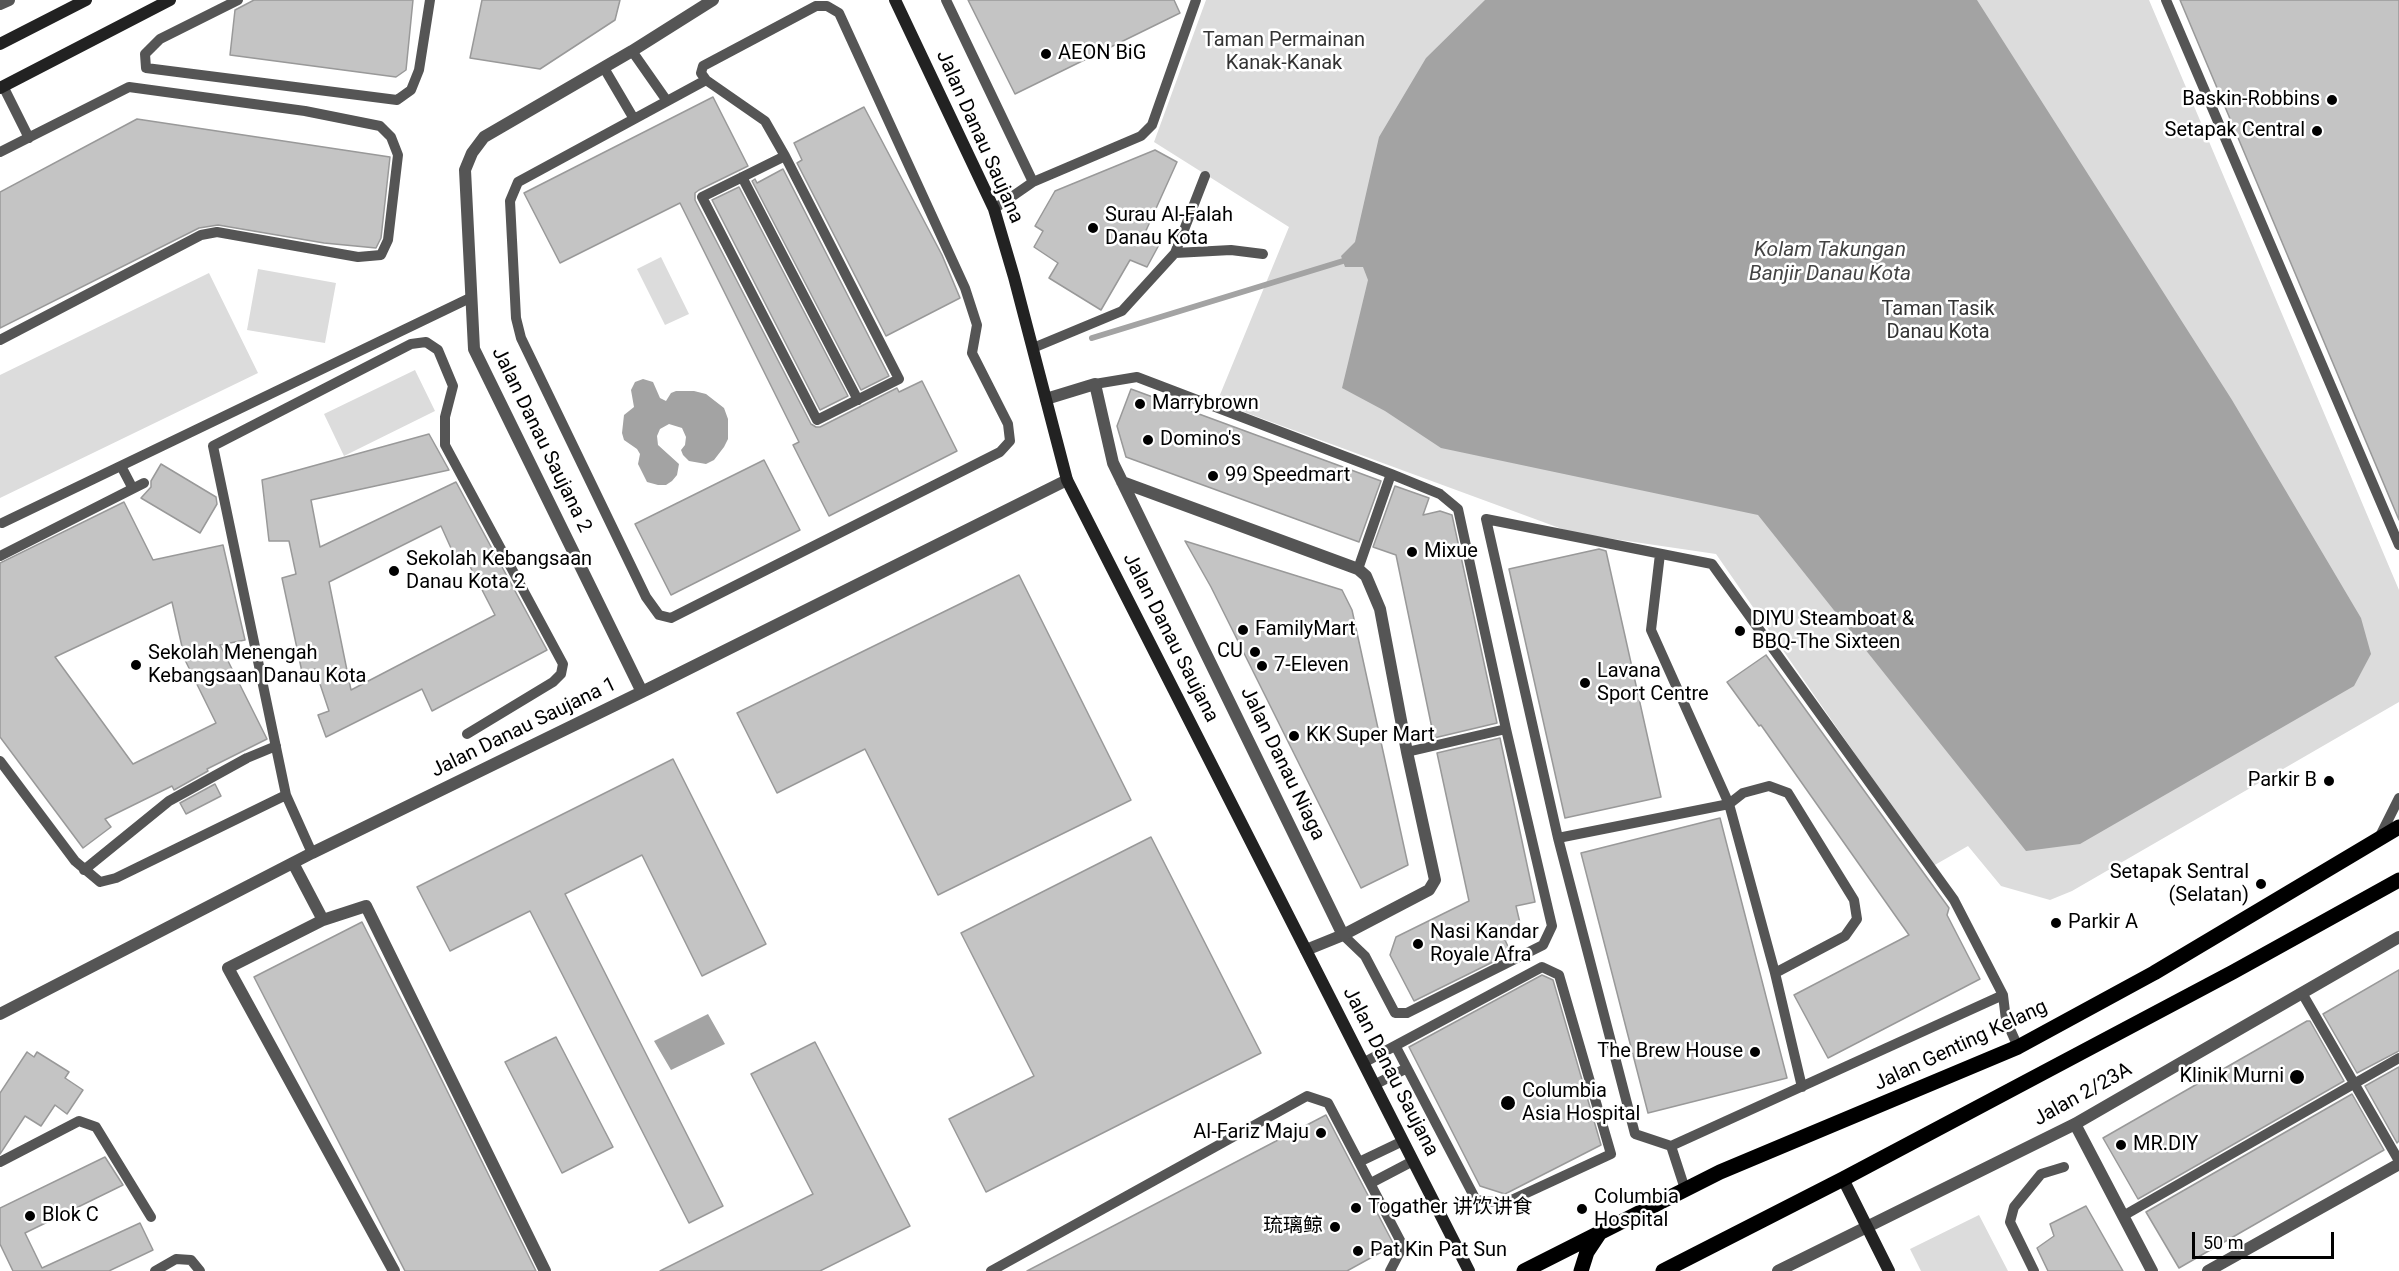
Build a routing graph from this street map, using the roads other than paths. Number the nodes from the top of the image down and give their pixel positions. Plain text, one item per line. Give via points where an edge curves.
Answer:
1 (9, 0) edge
2 (86, 0) edge
3 (170, 0) edge
4 (238, 0) edge
5 (430, 0) edge
6 (713, 0) edge
7 (896, 0) edge
8 (946, 0) edge
9 (1196, 0) edge
10 (2166, 0) edge
11 (0, 4) edge
12 (0, 44) edge
13 (632, 51) junction
14 (604, 68) junction
15 (705, 80) junction
16 (2, 87) edge
17 (667, 101) junction
18 (634, 119) junction
19 (29, 138) junction
20 (0, 152) edge
21 (785, 156) junction
22 (1205, 176) dead end
23 (742, 177) junction
24 (1033, 182) junction
25 (994, 209) junction
26 (1175, 253) junction
27 (1263, 254) dead end
28 (472, 297) junction
29 (0, 340) edge
30 (1033, 348) junction
31 (1095, 384) junction
32 (1046, 399) junction
33 (858, 400) junction
34 (121, 466) junction
35 (1391, 474) junction
36 (1067, 480) junction
37 (1122, 482) junction
38 (144, 483) dead end
39 (132, 488) junction
40 (2, 523) dead end
41 (2399, 545) edge
42 (1660, 554) junction
43 (0, 556) edge
44 (1358, 569) junction
45 (642, 692) junction
46 (1506, 729) junction
47 (467, 734) dead end
48 (276, 746) junction
49 (1407, 752) junction
50 (0, 761) edge
51 (286, 795) junction
52 (2399, 798) edge
53 (1729, 804) junction
54 (2399, 827) edge
55 (1558, 838) junction
56 (2378, 840) junction
57 (312, 854) junction
58 (293, 863) junction
59 (84, 870) junction
60 (2399, 880) edge
61 (323, 920) junction
62 (1343, 935) junction
63 (2399, 937) edge
64 (1306, 950) junction
65 (1775, 973) junction
66 (2302, 993) junction
67 (2003, 995) junction
68 (0, 1014) edge
69 (1396, 1047) junction
70 (2018, 1047) junction
71 (2399, 1058) edge
72 (1363, 1063) junction
73 (1407, 1068) junction
74 (2354, 1083) junction
75 (1374, 1085) junction
76 (1802, 1087) junction
77 (2075, 1124) junction
78 (1403, 1141) junction
79 (1671, 1146) junction
80 (1413, 1161) junction
81 (0, 1162) edge
82 (1359, 1162) junction
83 (2399, 1162) edge
84 (2064, 1167) dead end
85 (1843, 1179) junction
86 (1371, 1183) junction
87 (1685, 1189) junction
88 (2123, 1216) junction
89 (151, 1217) dead end
90 (1867, 1227) junction
91 (1601, 1231) junction
92 (1782, 1270) edge
93 (155, 1271) edge
94 (200, 1271) edge
95 (394, 1271) edge
96 (545, 1271) edge
97 (992, 1271) edge
98 (1390, 1271) edge
99 (1468, 1271) edge
100 (1524, 1271) edge
101 (1581, 1271) edge
102 (1663, 1271) edge
103 (1889, 1271) edge
104 (2034, 1271) edge
105 (2152, 1271) edge
106 (2208, 1271) edge

1 - 11 street
2 - 12 street
3 - 16 street
4 - 5 lane via 160,39 145,54 146,68 397,100 411,90 419,70
6 - 13 street, Jalan Danau Saujana 2
7 - 25 street, Jalan Danau Saujana
8 - 24 lane
9 - 24 lane via 1152,125 1141,136
10 - 41 lane
13 - 14 street, Jalan Danau Saujana 2
13 - 17 lane
14 - 18 lane
14 - 28 street, Jalan Danau Saujana 2 via 484,137 472,153 465,170
15 - 17 lane
15 - 18 lane via 701,74 703,66 816,6 839,13 965,288 977,325 972,353 1008,424 1010,441 1000,452 671,618 659,615 646,597 521,338 516,318 510,201 518,182
15 - 21 lane via 765,121
16 - 19 lane
17 - 18 lane
19 - 20 lane
19 - 29 lane via 129,87 305,111 380,126 391,137 399,156 388,240 381,255 358,257 218,232 201,235
21 - 23 lane
21 - 33 lane via 899,379
22 - 26 lane
23 - 33 lane
23 - 33 lane via 702,197 817,420
24 - 25 lane
25 - 30 street, Jalan Danau Saujana
26 - 27 lane via 1232,250
26 - 30 lane via 1122,311
28 - 34 lane
28 - 45 street, Jalan Danau Saujana 2 via 474,349
30 - 32 street, Jalan Danau Saujana
31 - 32 street
31 - 35 lane via 1137,377
31 - 37 street, Jalan Danau Niaga via 1113,462
32 - 36 street, Jalan Danau Saujana
34 - 39 lane
34 - 40 lane
35 - 44 lane
35 - 46 lane via 1440,495 1458,509
36 - 45 street, Jalan Danau Saujana 1
36 - 64 street, Jalan Danau Saujana
37 - 44 street
37 - 62 street, Jalan Danau Niaga
38 - 39 lane
39 - 43 lane
42 - 53 lane via 1651,630
42 - 55 lane via 1486,519
42 - 67 lane via 1712,564 1954,900
44 - 49 street via 1366,576 1380,609
45 - 57 street, Jalan Danau Saujana 1
46 - 49 lane
46 - 62 lane via 1552,926 1543,945 1407,1013 1395,1013 1365,956
47 - 48 lane via 553,681 561,674 563,664 445,445 445,417 453,386 438,350 426,342 411,344 213,446
48 - 51 lane
48 - 59 lane via 169,801
49 - 62 street via 1435,880 1429,890
50 - 59 lane
51 - 57 lane
51 - 59 lane via 116,878 100,882
52 - 56 lane
53 - 55 lane
53 - 65 lane
53 - 65 lane via 1743,793 1769,786 1788,793 1854,900 1857,919 1845,936
54 - 56 main road, Jalan Genting Kelang
55 - 79 lane via 1635,1134
56 - 70 main road, Jalan Genting Kelang via 2154,974
57 - 58 street, Jalan Danau Saujana 1
58 - 61 street
58 - 68 street, Jalan Danau Saujana 1
60 - 85 main road
61 - 95 street via 228,968
61 - 96 street via 366,906
62 - 64 street
63 - 66 street, Jalan 2/23A
64 - 72 street, Jalan Danau Saujana
65 - 76 lane
66 - 74 lane
66 - 77 street, Jalan 2/23A
67 - 70 lane via 2006,1020
67 - 76 lane
69 - 72 lane
69 - 73 lane
69 - 73 lane via 1542,967 1559,975 1611,1154 1505,1203 1476,1200
70 - 87 main road, Jalan Genting Kelang
71 - 74 lane
72 - 75 street, Jalan Danau Saujana
73 - 75 lane
74 - 83 lane
74 - 88 lane
75 - 78 street, Jalan Danau Saujana
76 - 79 lane
77 - 88 street
77 - 90 street, Jalan 2/23A
78 - 80 street, Jalan Danau Saujana
78 - 82 lane
79 - 87 lane
80 - 86 lane
80 - 99 street, Jalan Danau Saujana
81 - 89 lane via 79,1121 96,1127
82 - 86 lane
82 - 97 lane via 1328,1103 1307,1096
83 - 106 street
84 - 104 lane via 2041,1174 2014,1207 2010,1222
85 - 90 street
85 - 102 main road
86 - 98 lane via 1402,1246
87 - 91 main road, Jalan Genting Kelang
88 - 105 street
90 - 92 street, Jalan 2/23A
90 - 103 street
91 - 100 main road, Jalan Genting Kelang
91 - 101 main road via 1587,1252
93 - 94 lane via 176,1259 191,1260

